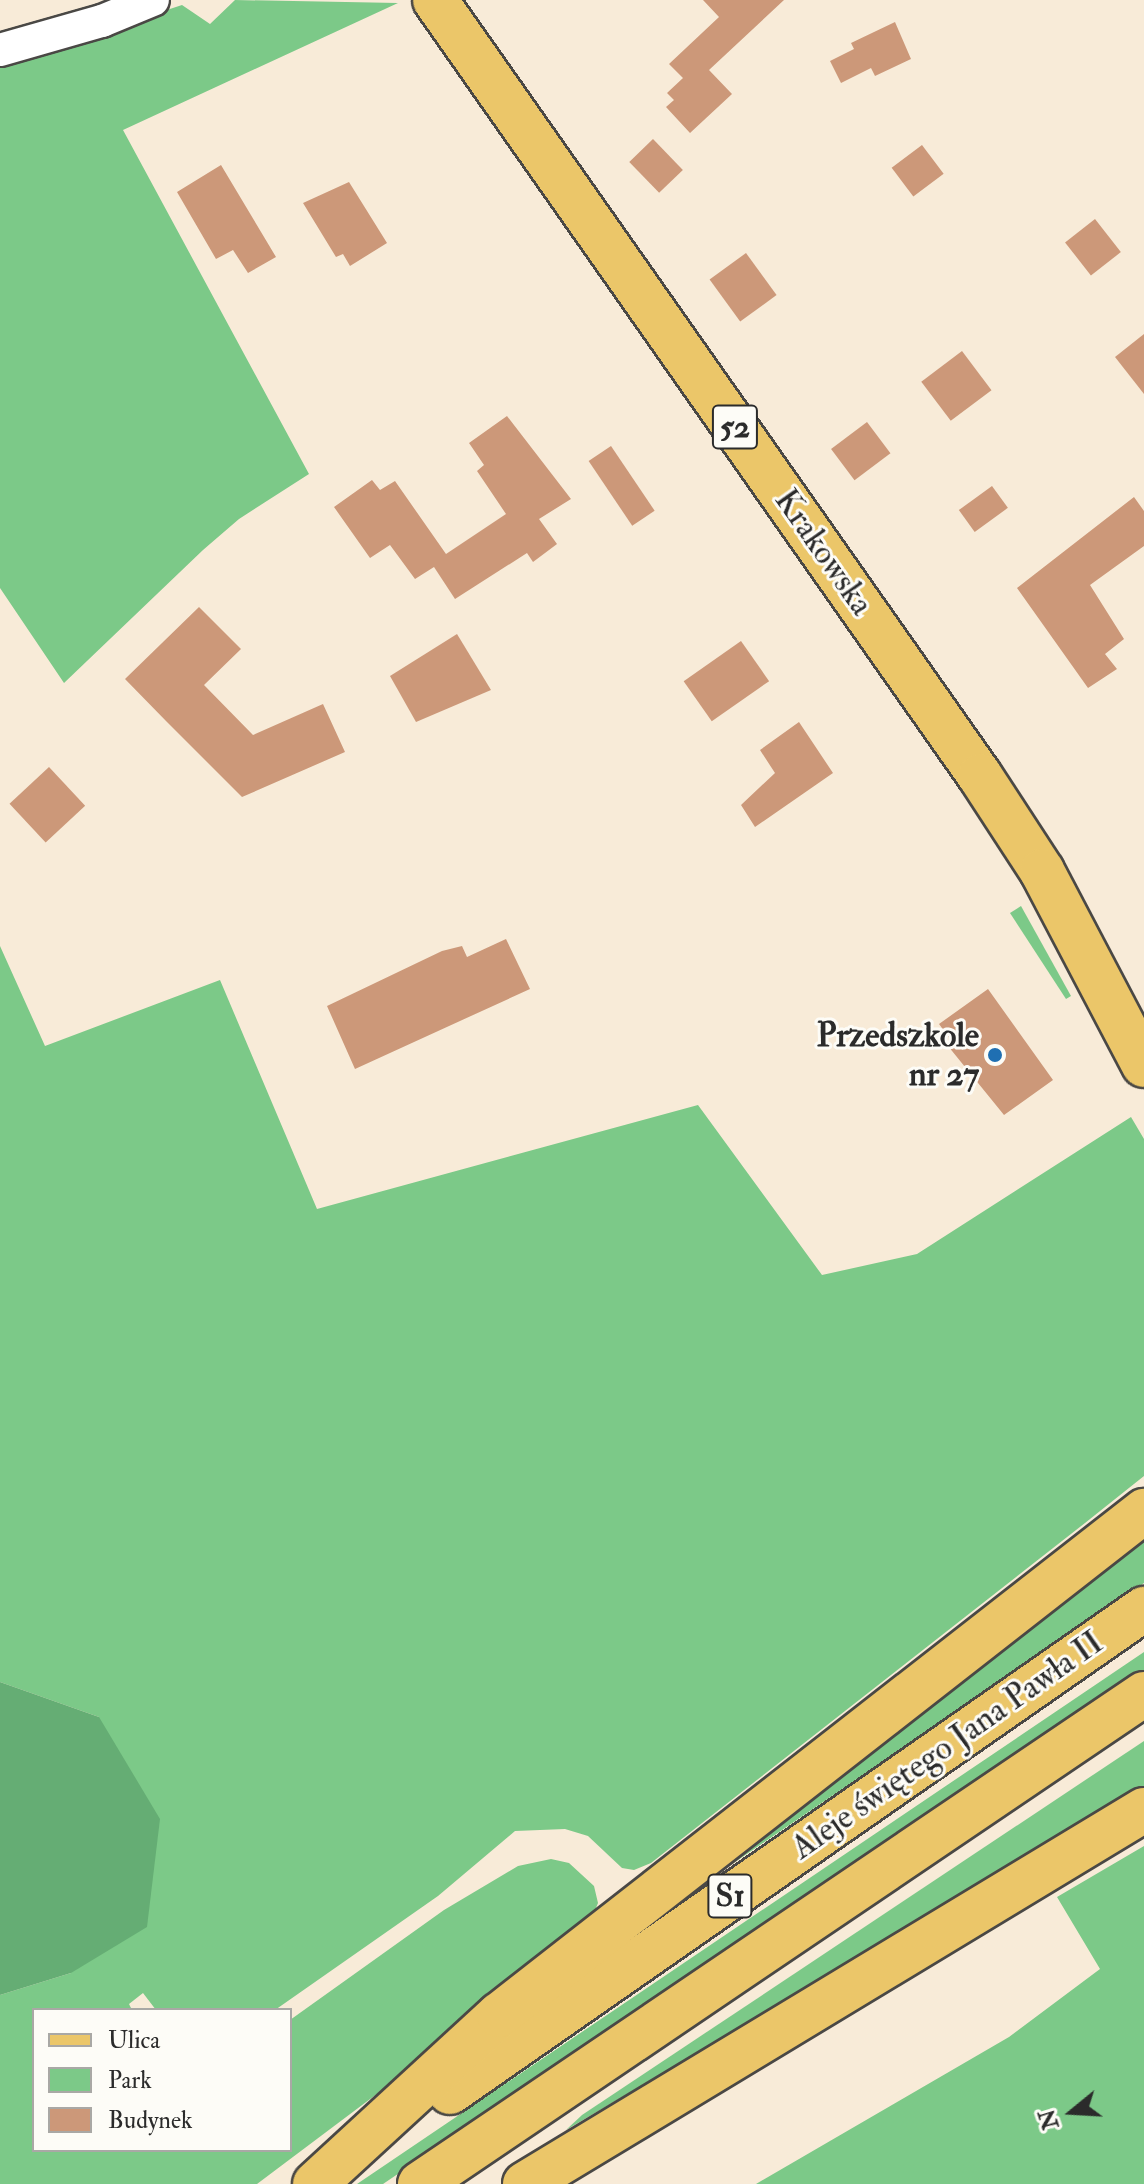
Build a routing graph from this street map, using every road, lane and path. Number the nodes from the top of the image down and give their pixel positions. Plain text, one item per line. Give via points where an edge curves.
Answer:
1 (153, 0) edge
2 (435, 0) edge
3 (0, 50) edge
4 (1042, 871) junction
5 (1144, 1009) edge
6 (1144, 1065) edge
7 (1144, 1511) edge
8 (1144, 1609) edge
9 (1144, 1694) edge
10 (1144, 1810) edge
11 (316, 2184) edge
12 (420, 2184) edge
13 (525, 2184) edge

1 - 3 street via 102,21
2 - 4 main road, Krakowska / 52 via 926,696
4 - 5 main road, Krakowska / 52
4 - 6 main road, Krakowska / 52
7 - 11 main road via 499,2015
8 - 11 main road, Aleje świętego Jana Pawła II / S1
9 - 12 main road, Aleje świętego Jana Pawła II / S1
10 - 13 main road

